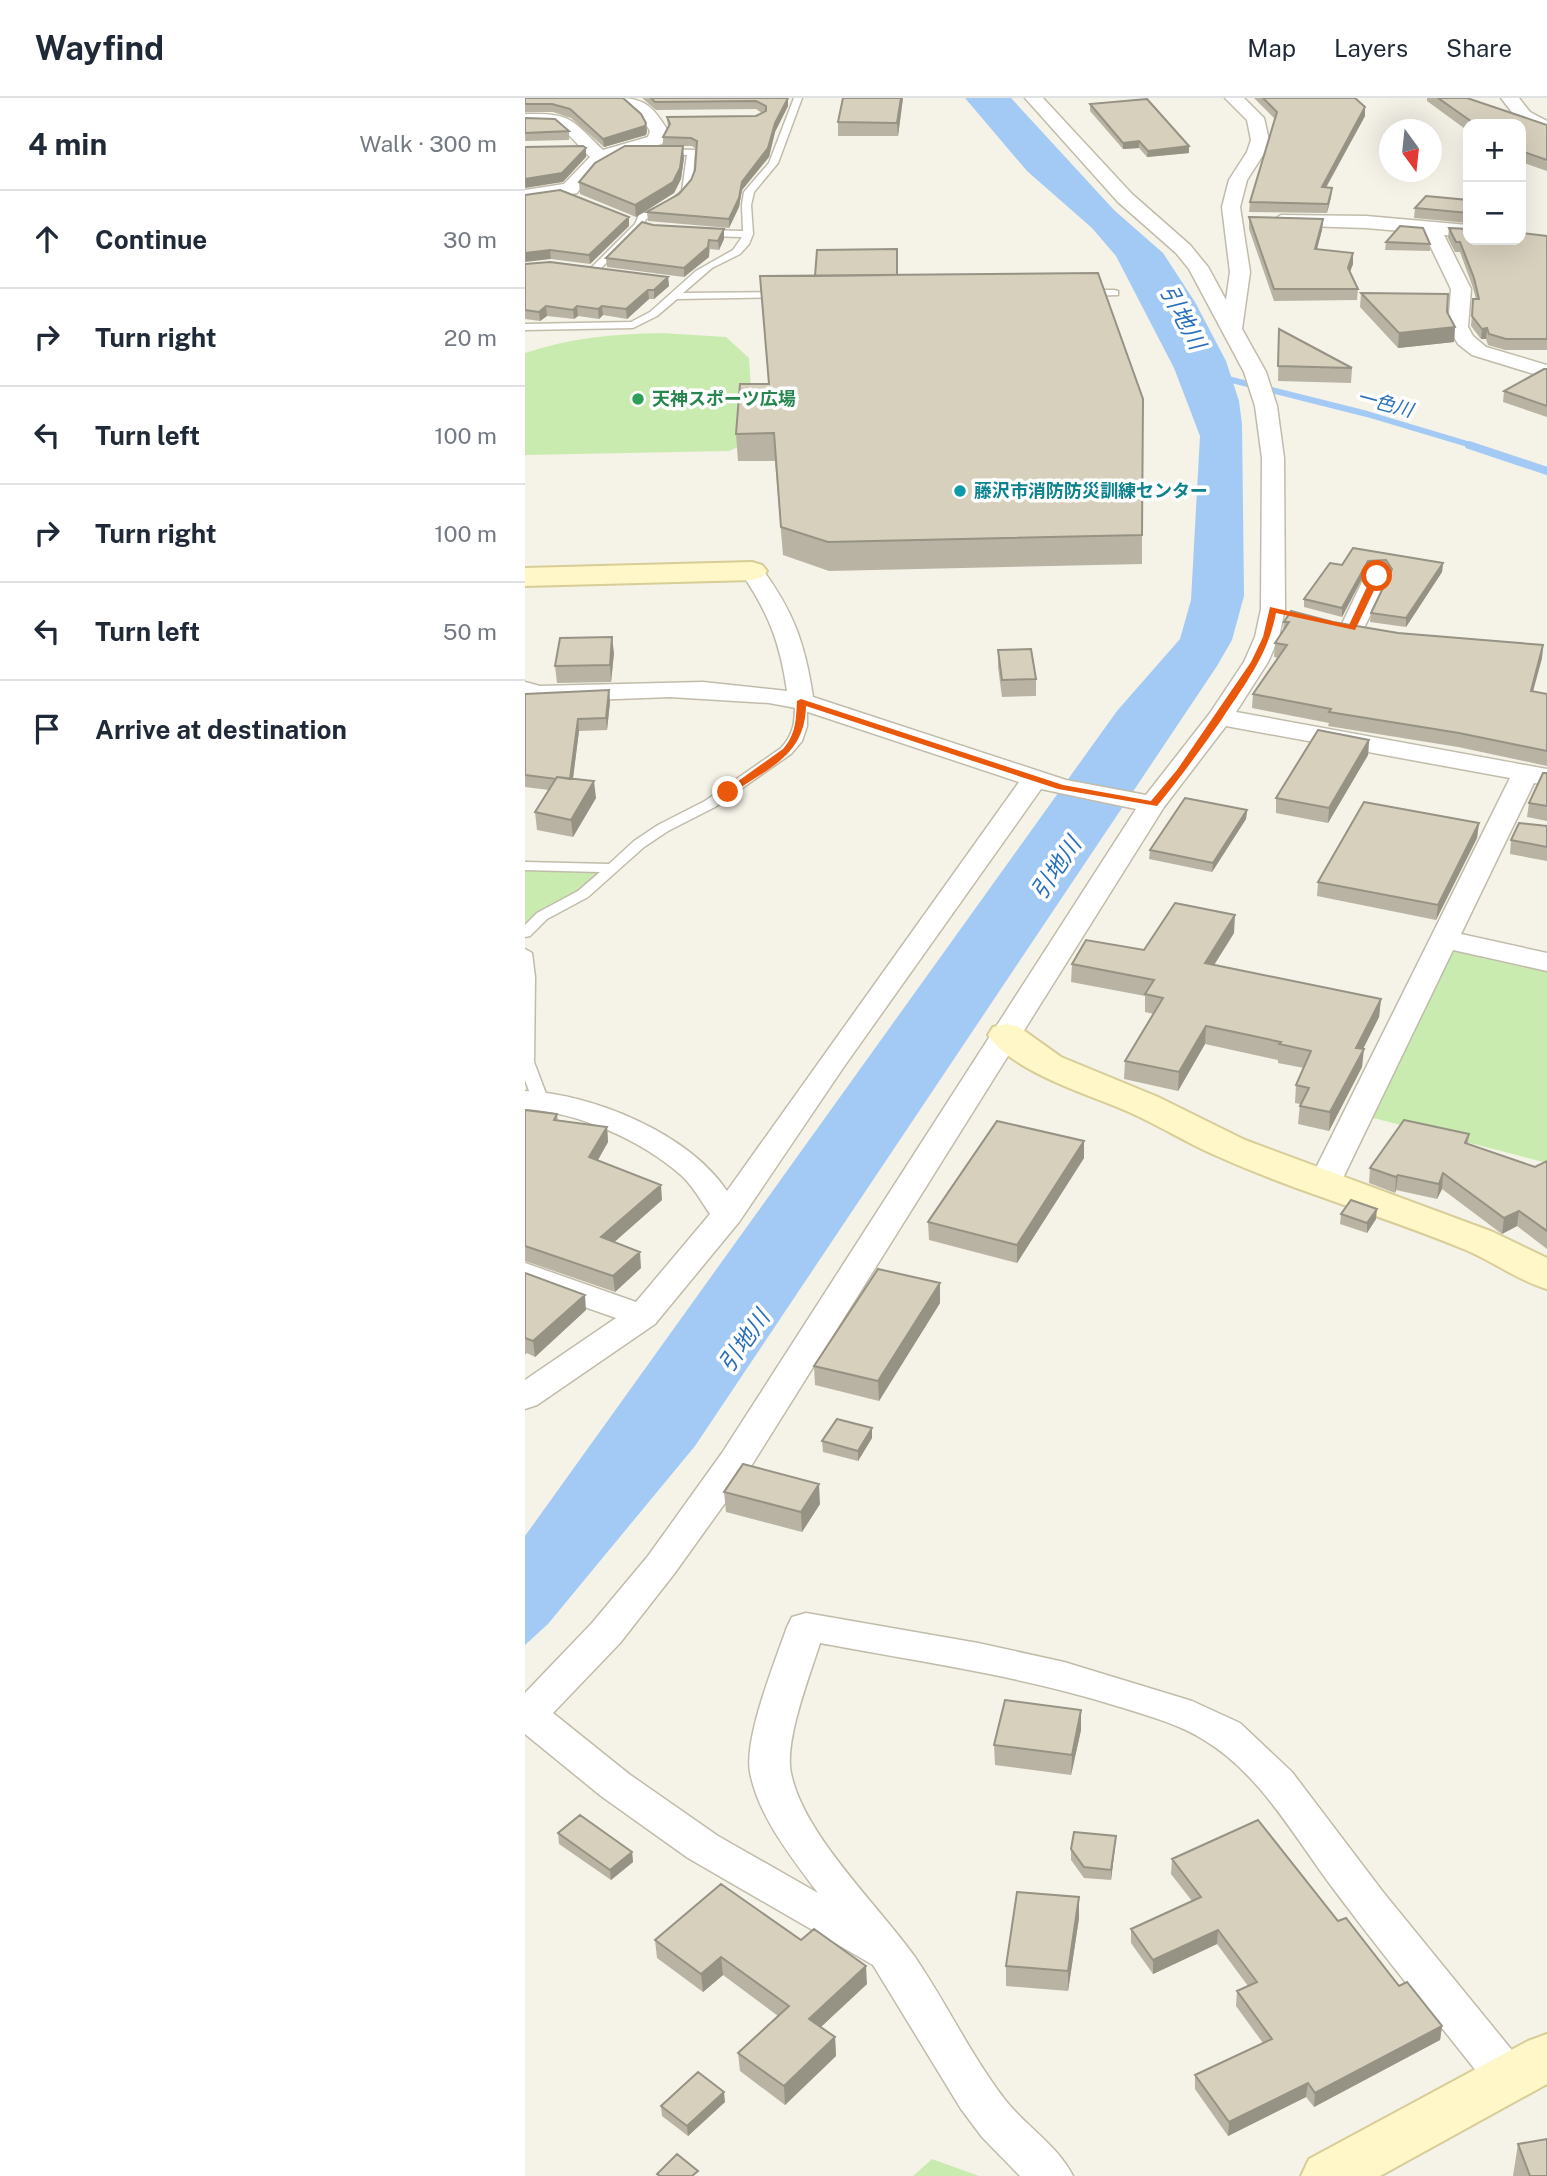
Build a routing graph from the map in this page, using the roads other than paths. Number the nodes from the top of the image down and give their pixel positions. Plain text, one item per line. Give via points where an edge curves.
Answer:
1 (627, 98) edge
2 (798, 98) edge
3 (1034, 98) edge
4 (1234, 98) edge
5 (1510, 98) edge
6 (677, 117) edge
7 (651, 118) junction
8 (525, 119) edge
9 (1547, 128) edge
10 (563, 148) edge
11 (621, 150) junction
12 (594, 152) junction
13 (525, 196) edge
14 (624, 219) edge
15 (1232, 220) junction
16 (640, 225) junction
17 (1431, 228) junction
18 (654, 229) edge
19 (1463, 231) edge
20 (698, 232) edge
21 (748, 234) junction
22 (578, 270) edge
23 (592, 272) junction
24 (605, 273) edge
25 (671, 281) edge
26 (685, 283) junction
27 (1073, 293) edge
28 (1114, 293) dead end
29 (796, 295) edge
30 (671, 296) junction
31 (525, 327) edge
32 (1231, 328) junction
33 (1547, 372) edge
34 (752, 571) joint
35 (1377, 576) dead end
36 (525, 577) edge
37 (1352, 627) edge
38 (525, 690) edge
39 (801, 701) junction
40 (1220, 717) junction
41 (1536, 776) edge
42 (1048, 783) junction
43 (1144, 802) junction
44 (525, 866) edge
45 (614, 868) junction
46 (525, 933) edge
47 (1444, 939) junction
48 (525, 953) edge
49 (1547, 962) edge
50 (1006, 1035) junction
51 (532, 1099) edge
52 (1325, 1182) junction
53 (727, 1215) junction
54 (525, 1274) edge
55 (1547, 1276) edge
56 (643, 1316) junction
57 (525, 1397) edge
58 (526, 1717) edge
59 (890, 1956) junction
60 (1528, 2067) edge
61 (1050, 2176) edge
62 (1329, 2176) edge

1 - 7 street
2 - 21 lane via 774,162 750,189
3 - 32 street via 1125,198 1183,249
4 - 15 street via 1255,118 1259,139 1234,191
5 - 9 street via 1524,116
6 - 7 street
7 - 11 street via 659,131 656,140
8 - 12 street via 572,123
10 - 12 street
11 - 12 street
11 - 16 lane via 692,152 687,192 642,217
12 - 13 street via 566,194
14 - 16 lane
15 - 17 street
15 - 32 street via 1240,272
16 - 18 lane
16 - 23 lane
17 - 19 street
17 - 33 street via 1461,289 1458,327 1465,340 1479,351
20 - 21 lane
21 - 26 lane via 732,257 711,264
22 - 23 lane
23 - 24 lane
25 - 26 lane
26 - 30 lane
27 - 28 lane
29 - 30 lane
30 - 31 lane via 645,321 633,325
32 - 40 street via 1260,388 1271,435 1283,613
34 - 36 street
34 - 39 street via 767,589 791,637
35 - 37 street
38 - 39 street via 538,694 763,692
39 - 42 street
39 - 45 lane via 801,726 786,751 710,804 639,844
40 - 41 street
40 - 43 street via 1180,772
41 - 47 street
42 - 43 street
42 - 53 street via 831,1064
43 - 50 street
44 - 45 lane
45 - 46 lane via 583,894 542,916
47 - 49 street
47 - 52 street
48 - 51 lane via 526,1062
50 - 52 street via 1048,1065 1145,1105 1231,1148
50 - 58 street via 701,1511 606,1633
51 - 53 street via 597,1117 657,1143 693,1169
52 - 55 street via 1479,1241
53 - 56 street
54 - 56 street
56 - 57 street
58 - 59 street via 703,1846
59 - 60 street via 792,1825 769,1769 773,1739 806,1627 1037,1670 1125,1693 1224,1733 1253,1757 1287,1796 1350,1880
59 - 61 street via 992,2117
60 - 62 street

